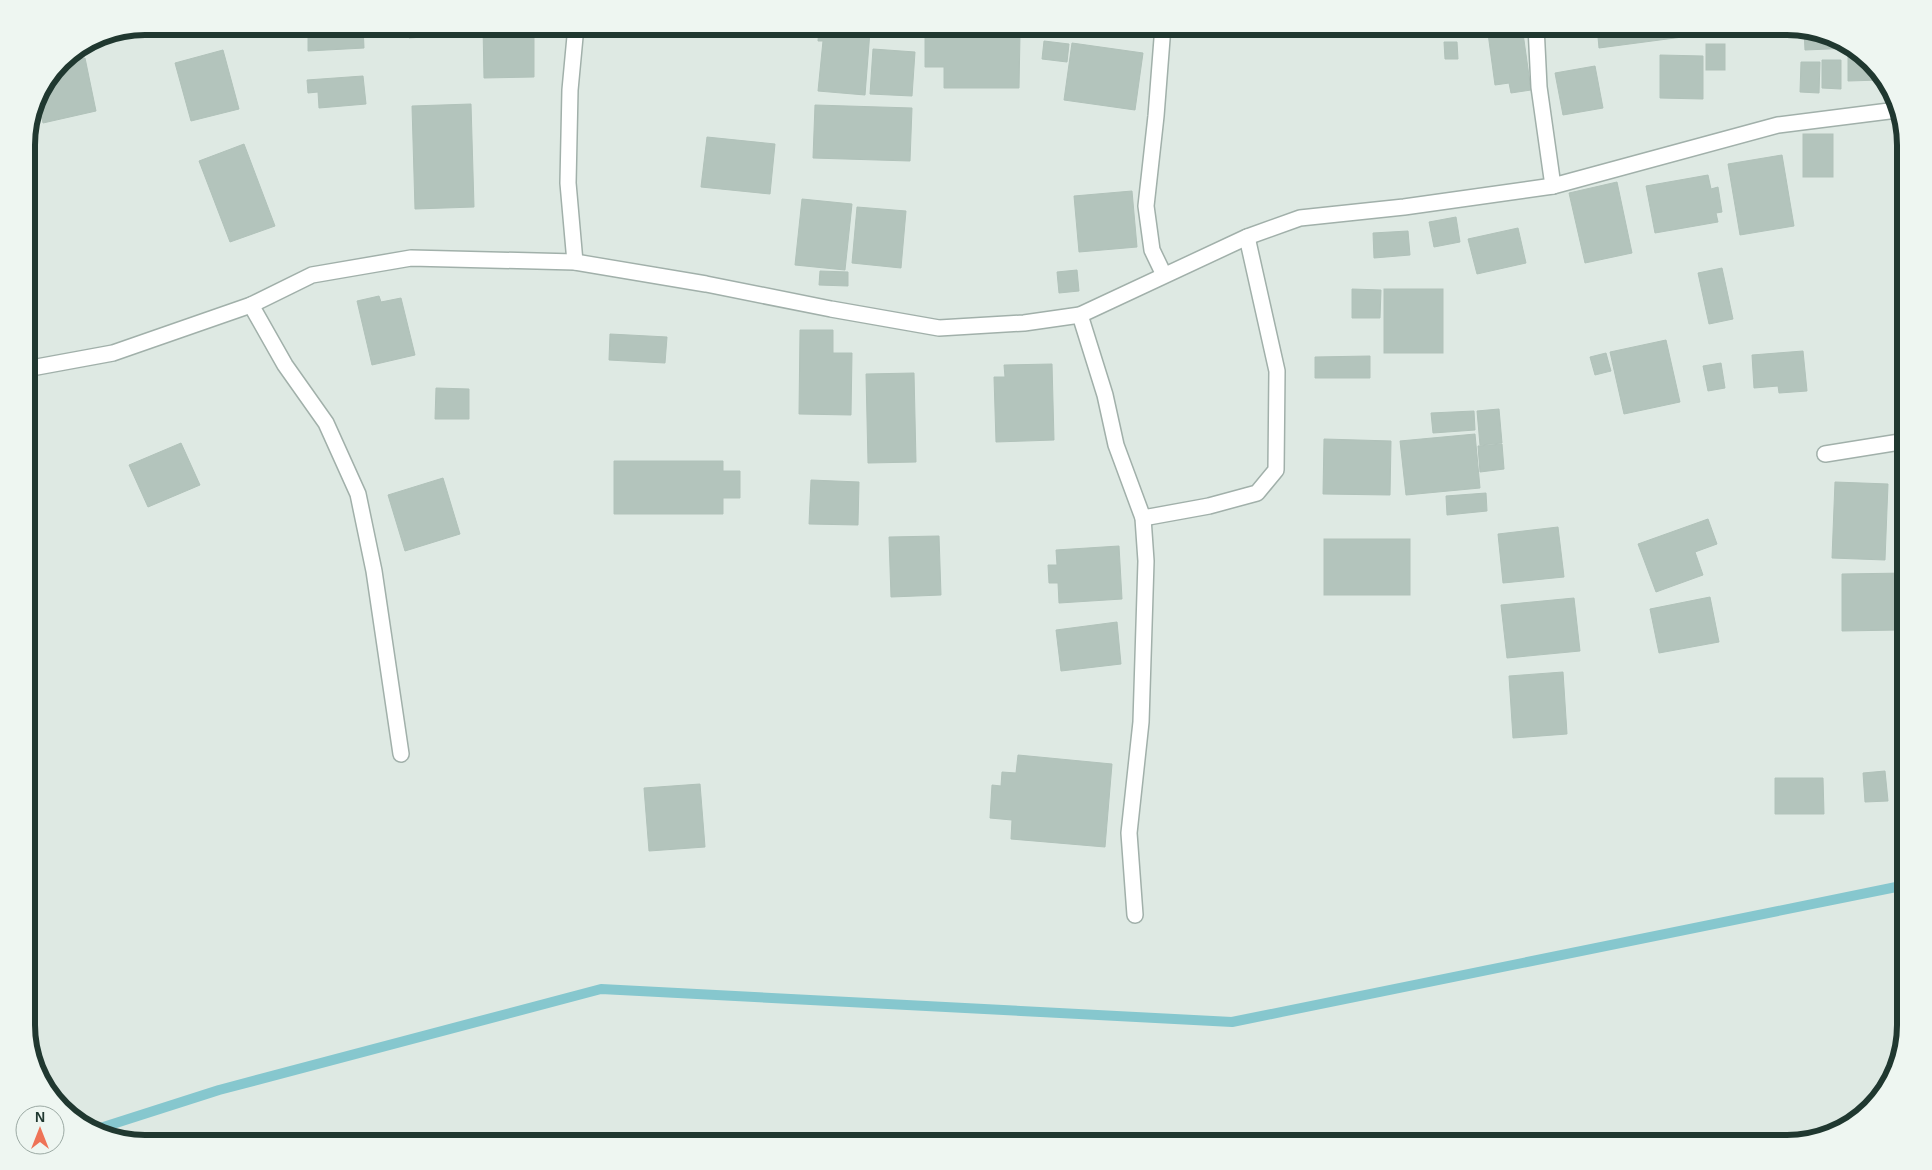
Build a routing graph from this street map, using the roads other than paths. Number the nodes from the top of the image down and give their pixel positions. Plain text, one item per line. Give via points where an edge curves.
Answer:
1 (575, 35) edge
2 (1162, 35) edge
3 (1536, 35) edge
4 (1891, 111) edge
5 (1553, 186) junction
6 (1247, 237) junction
7 (576, 262) junction
8 (1164, 275) junction
9 (251, 305) junction
10 (1080, 315) junction
11 (35, 367) edge
12 (1897, 442) edge
13 (1825, 454) dead end
14 (1143, 518) junction
15 (401, 754) dead end
16 (1135, 915) dead end

1 - 7 street via 570,90 568,184
2 - 8 street via 1146,206 1152,250
3 - 5 street via 1539,87
4 - 5 street via 1778,125
5 - 6 street via 1300,218
6 - 8 street
6 - 14 street via 1277,371 1276,470 1257,493 1210,506
7 - 9 street via 411,258 312,276
7 - 10 street via 939,328 1024,323
8 - 10 street
9 - 11 street via 113,353
9 - 15 street via 285,365 326,423 358,494 374,571
10 - 14 street via 1116,445
12 - 13 street
14 - 16 street via 1146,561 1141,722 1129,833

